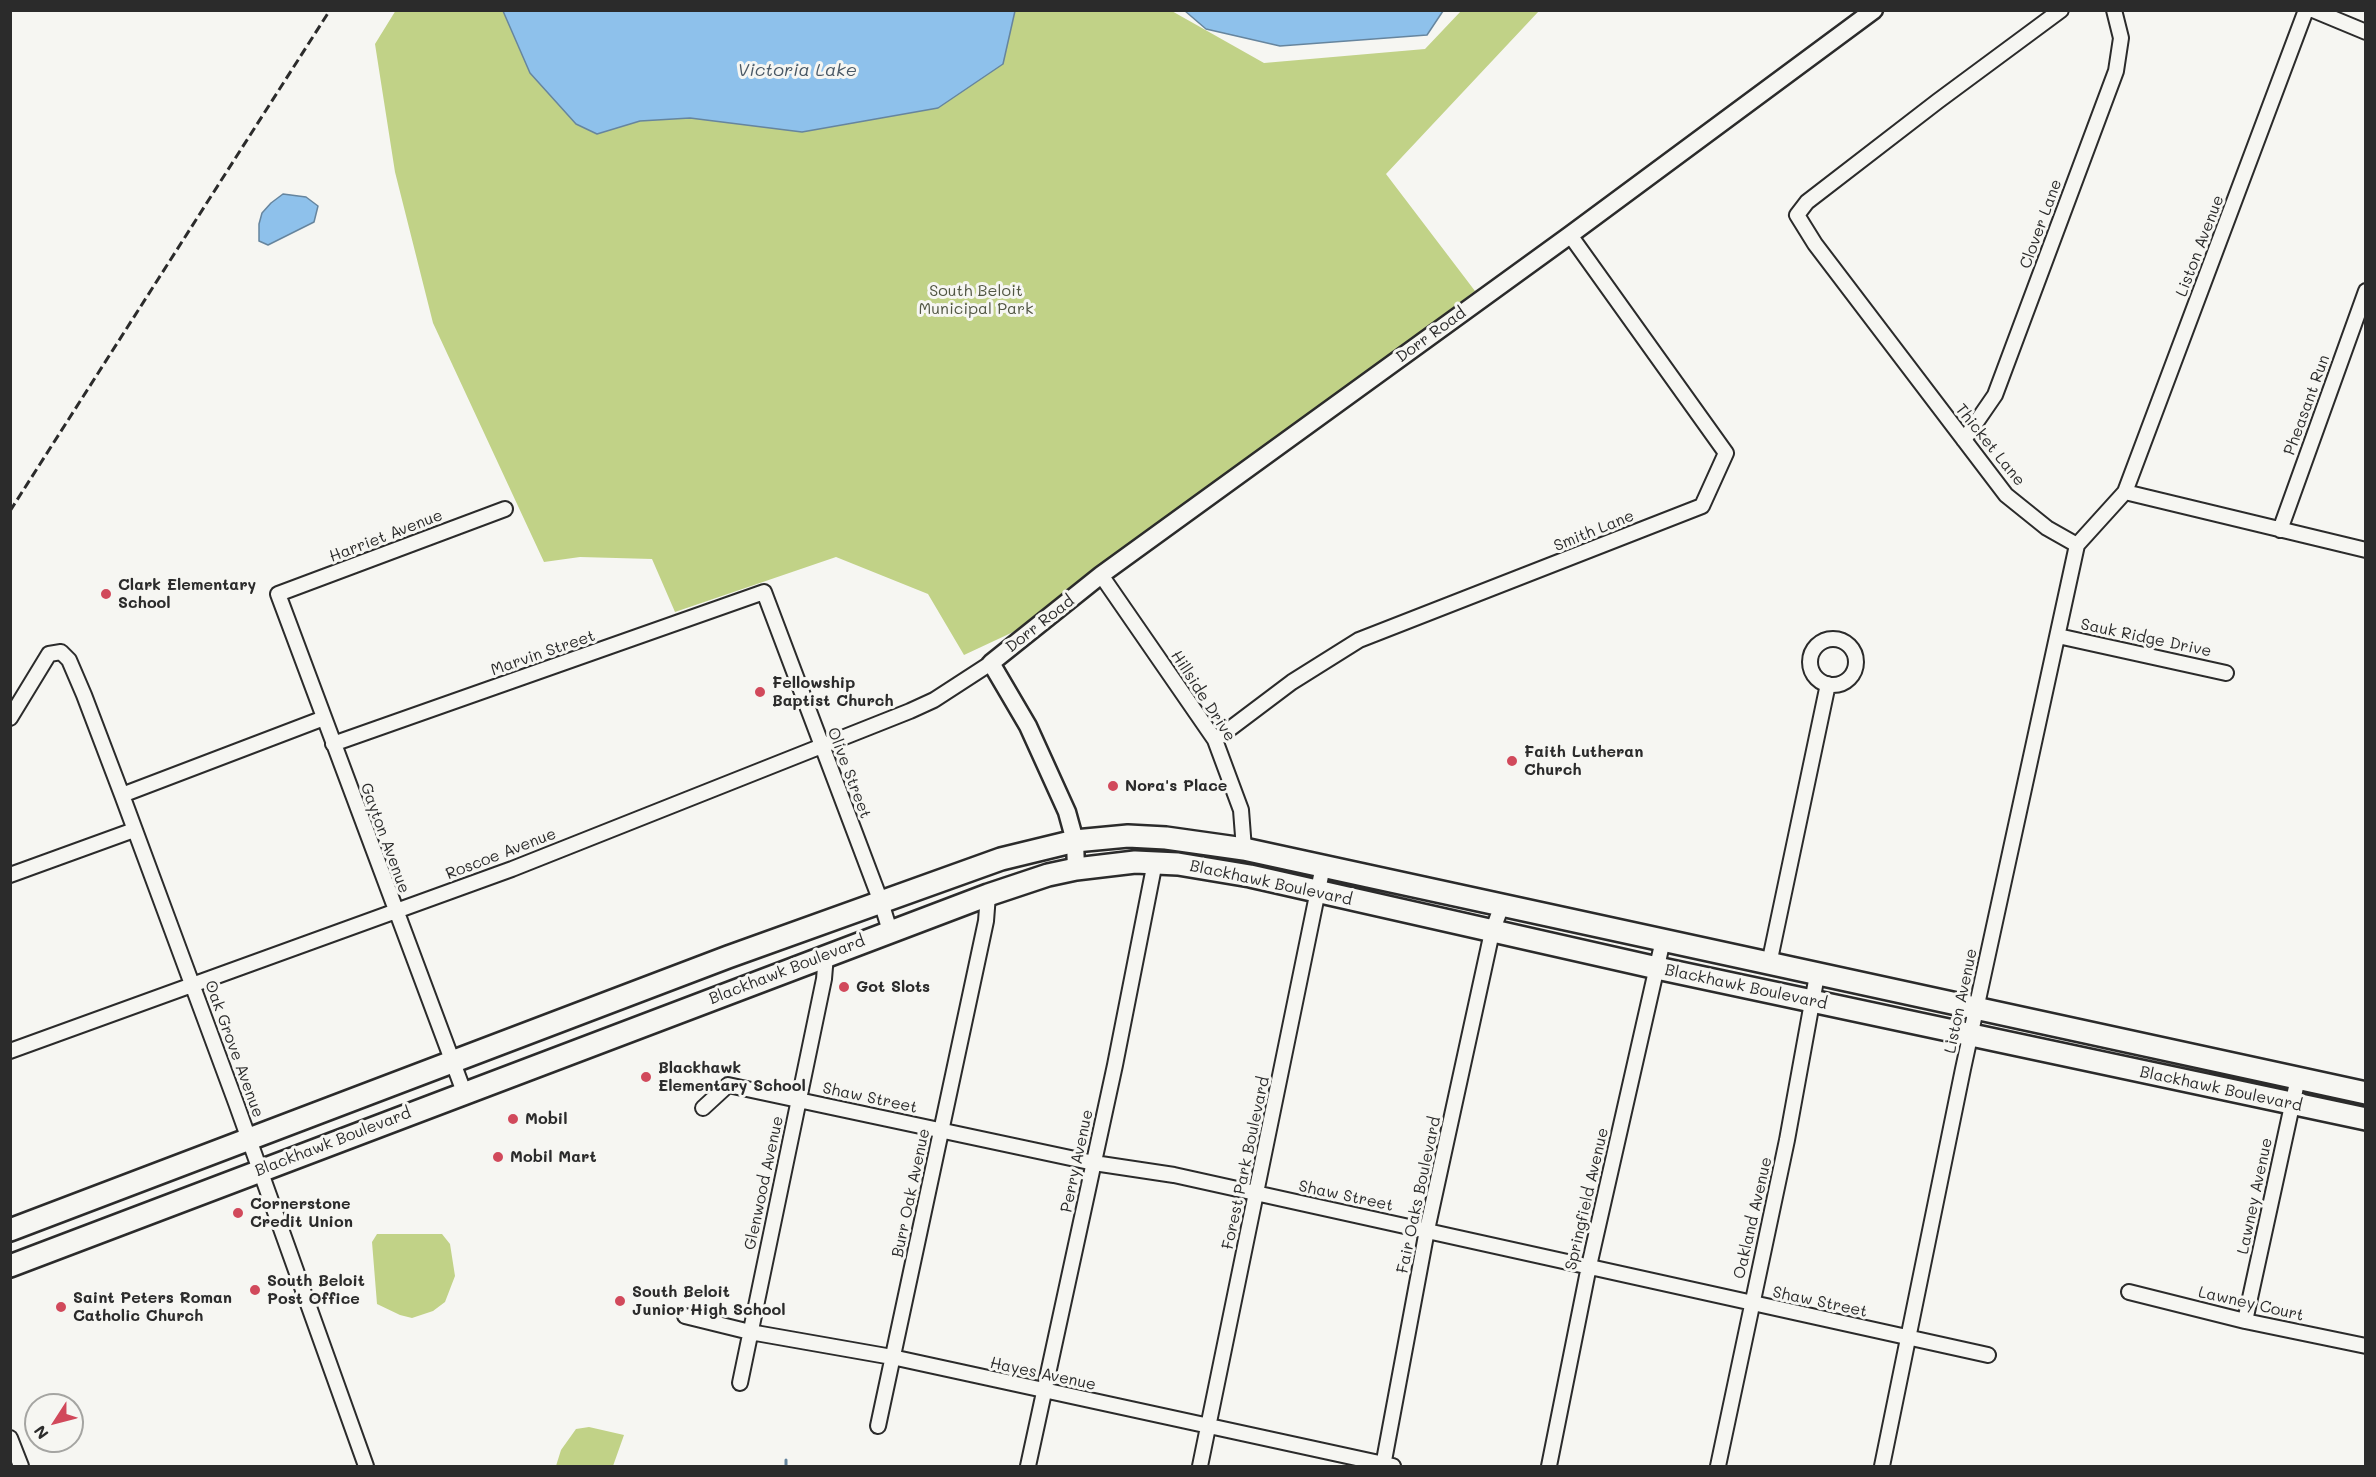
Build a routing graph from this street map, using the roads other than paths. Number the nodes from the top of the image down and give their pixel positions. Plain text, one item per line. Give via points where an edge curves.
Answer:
1 (1874, 10) edge
2 (2061, 10) edge
3 (2114, 10) edge
4 (2306, 10) edge
5 (2313, 10) edge
6 (2366, 32) edge
7 (1570, 236) junction
8 (2366, 291) edge
9 (1964, 440) junction
10 (2125, 492) junction
11 (505, 509) dead end
12 (2280, 530) junction
13 (2077, 545) junction
14 (2366, 549) edge
15 (1101, 575) junction
16 (764, 592) joint
17 (278, 594) joint
18 (2058, 636) junction
19 (991, 663) junction
20 (2226, 673) dead end
21 (1828, 684) dead end
22 (10, 718) edge
23 (324, 718) junction
24 (1215, 740) junction
25 (333, 744) junction
26 (821, 745) junction
27 (122, 795) junction
28 (134, 830) junction
29 (1075, 841) junction
30 (1244, 849) junction
31 (1155, 862) junction
32 (1323, 866) junction
33 (1076, 869) junction
34 (10, 875) edge
35 (1318, 893) junction
36 (988, 895) junction
37 (881, 902) junction
38 (1502, 905) junction
39 (395, 911) junction
40 (890, 931) junction
41 (1492, 932) junction
42 (1663, 940) junction
43 (826, 954) junction
44 (1769, 964) junction
45 (1657, 968) junction
46 (1817, 975) junction
47 (192, 984) junction
48 (1812, 1002) junction
49 (1977, 1009) junction
50 (1970, 1036) junction
51 (10, 1051) edge
52 (454, 1062) junction
53 (2298, 1078) junction
54 (464, 1092) junction
55 (2366, 1093) edge
56 (799, 1100) junction
57 (2292, 1104) junction
58 (703, 1108) dead end
59 (2366, 1119) edge
60 (941, 1130) junction
61 (249, 1139) junction
62 (1094, 1163) junction
63 (258, 1170) junction
64 (1258, 1194) junction
65 (10, 1230) edge
66 (1427, 1230) junction
67 (10, 1266) edge
68 (1588, 1266) junction
69 (2129, 1292) dead end
70 (1751, 1304) junction
71 (685, 1316) dead end
72 (2245, 1321) junction
73 (750, 1332) junction
74 (1908, 1337) junction
75 (2366, 1346) edge
76 (1988, 1355) dead end
77 (892, 1357) junction
78 (740, 1383) dead end
79 (1043, 1391) junction
80 (878, 1426) dead end
81 (1207, 1427) junction
82 (10, 1438) edge
83 (1386, 1466) edge
84 (21, 1467) edge
85 (366, 1467) edge
86 (1028, 1467) edge
87 (1200, 1467) edge
88 (1549, 1467) edge
89 (1718, 1467) edge
90 (1882, 1467) edge

1 - 7 street, Dorr Road
2 - 9 street, Thicket Lane via 1807,202 1797,215
3 - 9 street, Clover Lane via 2121,39 2116,71 1995,395
4 - 10 street, Liston Avenue
5 - 6 street
7 - 15 street, Dorr Road
7 - 24 street, Smith Lane via 1726,453 1701,506 1359,640 1292,682
8 - 12 street, Pheasant Run
9 - 13 street, Thicket Lane via 2006,495 2047,528
10 - 12 street
10 - 13 street
11 - 17 street, Harriet Avenue
12 - 14 street
13 - 18 street, Liston Avenue
15 - 19 street, Dorr Road
15 - 24 street, Hillside Drive
16 - 25 street, Marvin Street
16 - 26 street, Olive Street
17 - 23 street, Gayton Avenue
18 - 20 street, Sauk Ridge Drive
18 - 49 street, Liston Avenue
19 - 26 street, Roscoe Avenue via 934,700
19 - 29 street via 1028,726 1067,812
21 - 44 street
22 - 27 street, Oak Grove Avenue via 49,654 56,651 69,660
23 - 25 street, Gayton Avenue
23 - 27 street
24 - 30 street, Hillside Drive via 1241,810
25 - 39 street, Gayton Avenue
26 - 37 street, Olive Street
26 - 39 street, Roscoe Avenue via 512,869
27 - 28 street, Oak Grove Avenue
28 - 34 street
28 - 47 street, Oak Grove Avenue
29 - 30 main road, Blackhawk Boulevard via 1128,836
29 - 33 street
29 - 37 main road, Blackhawk Boulevard via 1001,859
30 - 32 main road, Blackhawk Boulevard
31 - 33 main road, Blackhawk Boulevard
31 - 35 main road, Blackhawk Boulevard via 1250,876
31 - 62 street, Perry Avenue
32 - 35 street, Forest Park Boulevard
32 - 38 main road, Blackhawk Boulevard
33 - 36 main road, Blackhawk Boulevard
35 - 41 main road, Blackhawk Boulevard
35 - 64 street, Forest Park Boulevard
36 - 40 main road, Blackhawk Boulevard
36 - 60 street, Burr Oak Avenue via 986,921
37 - 40 street, Olive Street
37 - 52 main road, Blackhawk Boulevard
38 - 41 street, Fair Oaks Boulevard
38 - 42 main road, Blackhawk Boulevard
39 - 47 street, Roscoe Avenue
39 - 52 street, Gayton Avenue
40 - 43 main road, Blackhawk Boulevard
41 - 45 main road, Blackhawk Boulevard
41 - 66 street, Fair Oaks Boulevard
42 - 44 main road, Blackhawk Boulevard
42 - 45 street, Springfield Avenue
43 - 54 main road, Blackhawk Boulevard
43 - 56 street, Glenwood Avenue
44 - 46 main road, Blackhawk Boulevard
45 - 48 main road, Blackhawk Boulevard
45 - 68 street, Springfield Avenue
46 - 48 street, Oakland Avenue
46 - 49 main road, Blackhawk Boulevard
47 - 51 street, Roscoe Avenue
47 - 61 street, Oak Grove Avenue
48 - 50 main road, Blackhawk Boulevard
48 - 70 street, Oakland Avenue
49 - 50 street, Liston Avenue
49 - 53 main road, Blackhawk Boulevard
50 - 57 main road, Blackhawk Boulevard
50 - 74 street, Liston Avenue
52 - 54 street, Gayton Avenue
52 - 61 main road, Blackhawk Boulevard
53 - 55 main road, Blackhawk Boulevard
53 - 57 street, Lawney Avenue
54 - 63 main road, Blackhawk Boulevard
56 - 58 street, Shaw Street via 728,1085
56 - 60 street, Shaw Street
56 - 73 street, Glenwood Avenue
57 - 59 main road, Blackhawk Boulevard
57 - 72 street, Lawney Avenue
60 - 62 street, Shaw Street
60 - 77 street, Burr Oak Avenue
61 - 63 street, Oak Grove Avenue
61 - 65 main road, Blackhawk Boulevard
62 - 64 street, Shaw Street via 1174,1175
62 - 79 street, Perry Avenue
63 - 67 main road, Blackhawk Boulevard
63 - 85 street, Oak Grove Avenue
64 - 66 street, Shaw Street
64 - 81 street, Forest Park Boulevard
66 - 68 street, Shaw Street
66 - 83 street, Fair Oaks Boulevard
68 - 70 street, Shaw Street
68 - 88 street, Springfield Avenue
69 - 72 street, Lawney Court
70 - 74 street, Shaw Street
70 - 89 street, Oakland Avenue
71 - 73 street, Hayes Avenue
72 - 75 street, Lawney Court
73 - 77 street, Hayes Avenue
73 - 78 street, Glenwood Avenue
74 - 76 street, Shaw Street
74 - 90 street, Liston Avenue
77 - 79 street, Hayes Avenue
77 - 80 street, Burr Oak Avenue
79 - 81 street, Hayes Avenue
79 - 86 street, Perry Avenue
81 - 83 street, Hayes Avenue
81 - 87 street, Forest Park Boulevard
82 - 84 street

